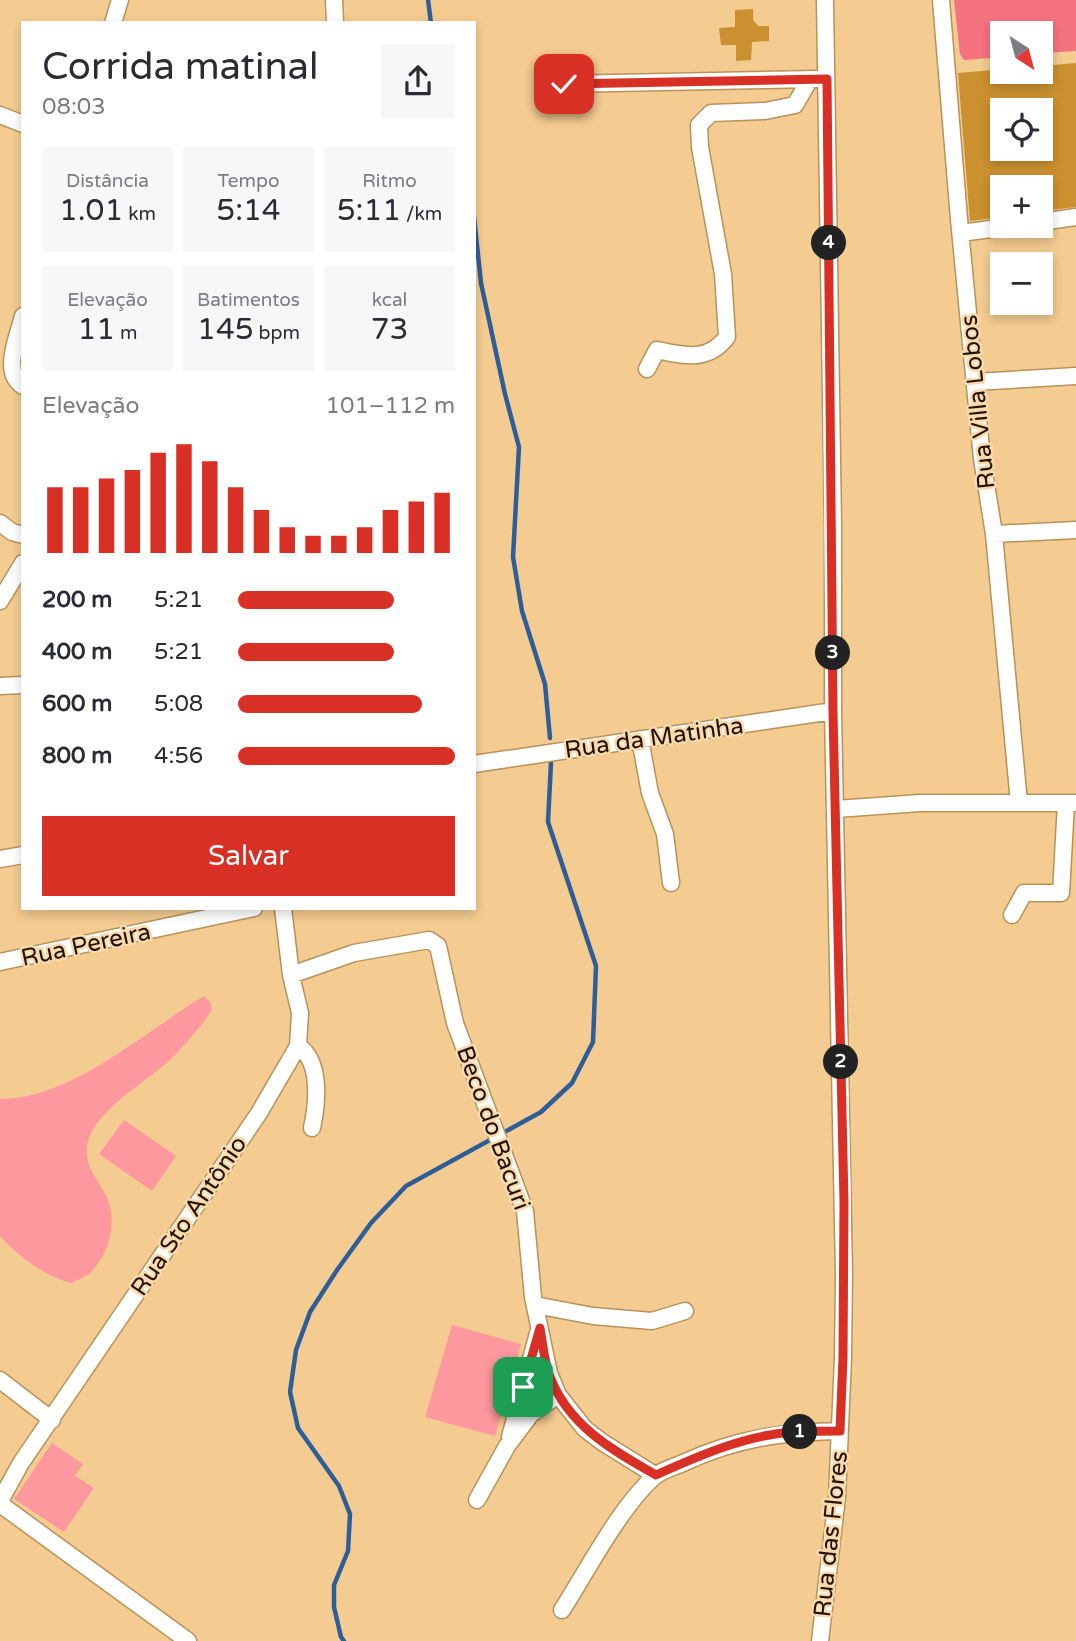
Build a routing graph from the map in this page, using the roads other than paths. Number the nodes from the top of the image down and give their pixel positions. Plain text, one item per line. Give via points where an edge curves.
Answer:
1 (120, 0) edge
2 (334, 0) edge
3 (825, 0) edge
4 (941, 0) edge
5 (114, 21) edge
6 (335, 21) edge
7 (810, 79) junction
8 (827, 79) junction
9 (564, 84) dead end
10 (0, 115) edge
11 (21, 123) edge
12 (1076, 217) edge
13 (1053, 220) edge
14 (990, 229) edge
15 (961, 233) junction
16 (21, 324) edge
17 (647, 369) dead end
18 (1076, 376) edge
19 (18, 382) edge
20 (975, 382) junction
21 (0, 523) edge
22 (1076, 530) edge
23 (21, 534) edge
24 (994, 534) junction
25 (21, 566) edge
26 (0, 601) edge
27 (21, 685) edge
28 (0, 686) edge
29 (833, 712) junction
30 (640, 739) junction
31 (476, 764) edge
32 (1019, 803) junction
33 (1071, 803) edge
34 (836, 809) junction
35 (21, 855) edge
36 (0, 859) edge
37 (671, 883) dead end
38 (245, 910) edge
39 (283, 910) edge
40 (1012, 915) dead end
41 (0, 962) edge
42 (291, 975) junction
43 (298, 1046) junction
44 (312, 1129) dead end
45 (535, 1305) junction
46 (685, 1311) dead end
47 (540, 1328) junction
48 (0, 1380) edge
49 (558, 1395) junction
50 (52, 1420) junction
51 (840, 1431) junction
52 (507, 1446) junction
53 (656, 1475) junction
54 (477, 1500) dead end
55 (0, 1503) edge
56 (562, 1610) dead end
57 (188, 1641) edge
58 (820, 1641) edge

1 - 5 street
2 - 6 street
3 - 8 street, Rua das Flores
4 - 15 street, Rua Villa Lobos
7 - 8 street
7 - 9 street
7 - 17 street via 795,105 711,113 699,125 723,274 727,337 718,349 689,357 657,351
8 - 29 street, Rua das Flores
10 - 11 street
12 - 13 street
14 - 15 street
15 - 20 street, Rua Villa Lobos
16 - 19 street via 12,359
18 - 20 street
20 - 24 street, Rua Villa Lobos
21 - 23 street
22 - 24 street
24 - 32 street, Rua Villa Lobos
25 - 26 street
27 - 28 street
29 - 30 street, Rua da Matinha
29 - 34 street, Rua das Flores
30 - 31 street, Rua da Matinha
30 - 37 street via 650,793 665,834
32 - 33 street
32 - 34 street
33 - 40 street via 1061,893 1024,893
34 - 51 street, Rua das Flores via 844,1202
35 - 36 street
38 - 41 street, Rua Pereira
39 - 42 street, Rua Sto Antônio
42 - 43 street, Rua Sto Antônio via 300,1013
42 - 45 street, Beco do Bacuri via 354,953 434,942 440,951 455,1023 526,1211
43 - 44 street via 306,1051 316,1082
43 - 50 street, Rua Sto Antônio via 259,1113
45 - 46 street via 652,1321
45 - 47 street, Beco do Bacuri
47 - 49 street, Beco do Bacuri
47 - 52 street
48 - 50 street
49 - 52 street via 531,1414
49 - 53 street, Beco do Bacuri via 585,1429
50 - 55 street, Rua Sto Antônio
51 - 53 street via 789,1432 753,1439 704,1453
51 - 58 street, Rua das Flores via 833,1544
52 - 54 street
53 - 56 street via 615,1526
55 - 57 street

